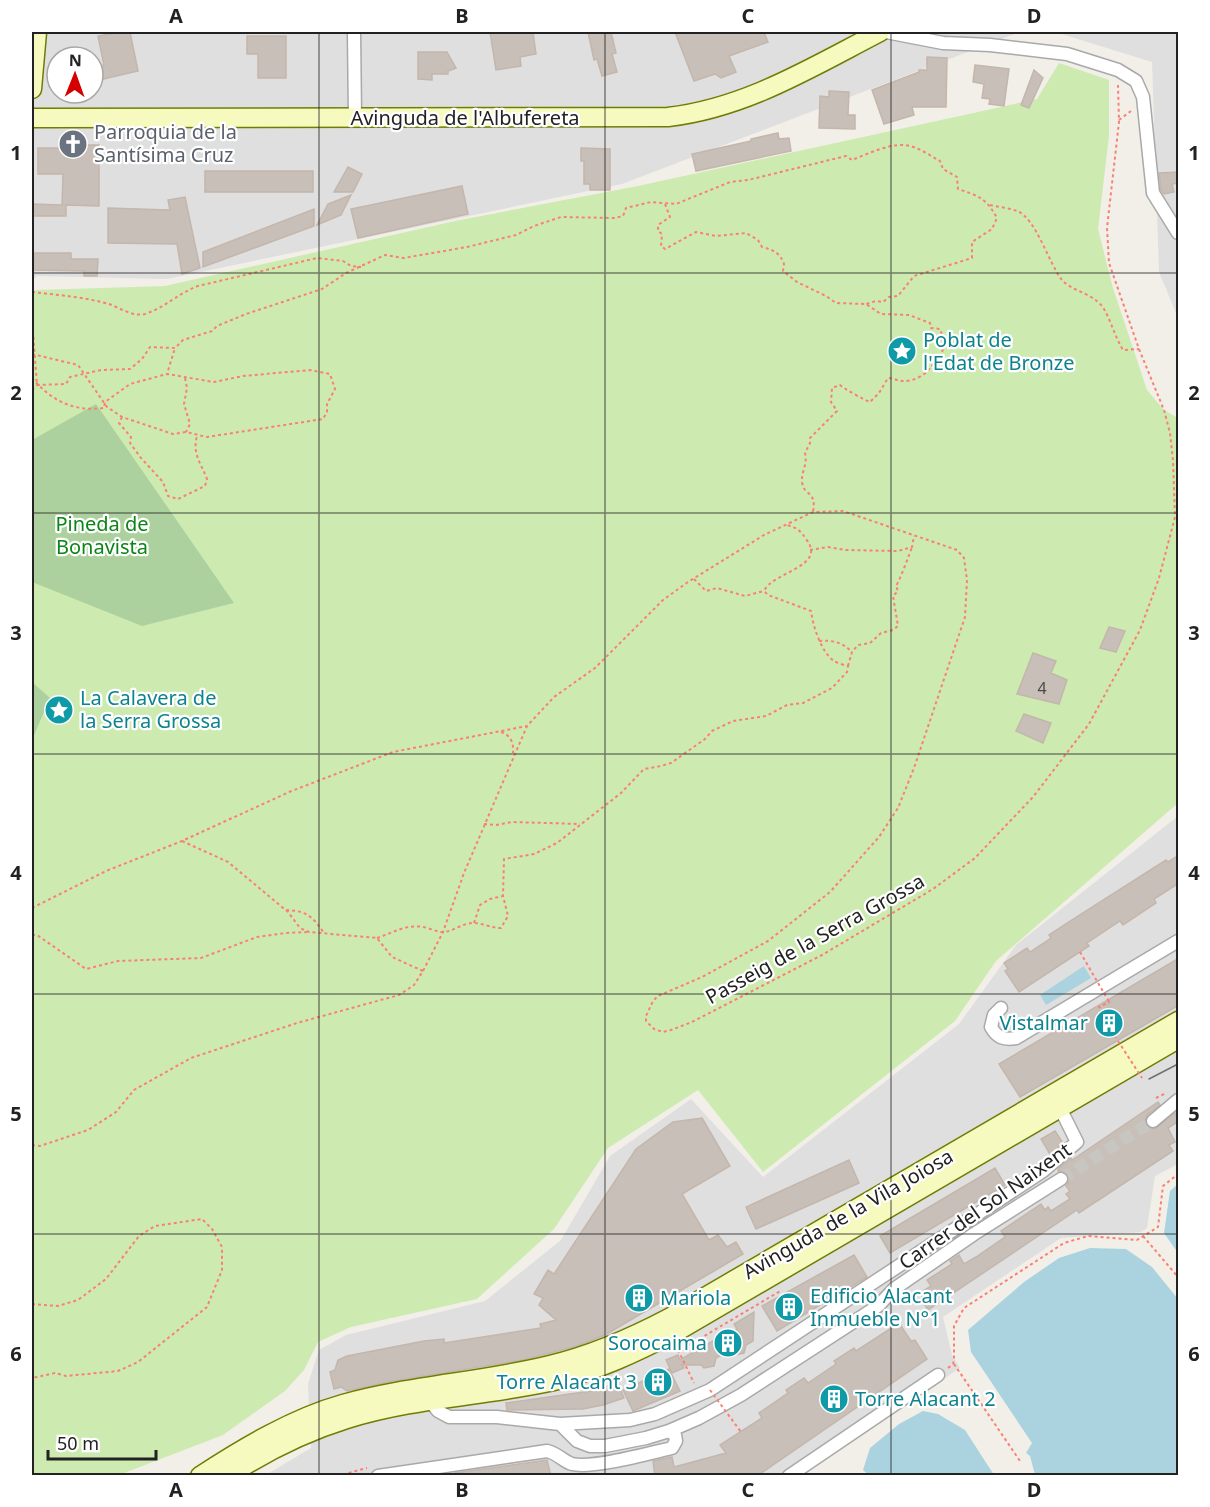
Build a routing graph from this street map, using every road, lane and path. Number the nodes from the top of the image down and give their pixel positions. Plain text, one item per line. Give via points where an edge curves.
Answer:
1 (37, 32) edge
2 (354, 32) edge
3 (880, 32) edge
4 (886, 32) edge
5 (1118, 70) junction
6 (32, 89) edge
7 (32, 118) edge
8 (355, 118) junction
9 (665, 203) junction
10 (990, 205) junction
11 (1179, 233) edge
12 (363, 267) junction
13 (32, 292) edge
14 (866, 304) junction
15 (32, 319) edge
16 (175, 348) junction
17 (1139, 350) junction
18 (33, 354) edge
19 (83, 374) junction
20 (167, 374) junction
21 (32, 378) edge
22 (185, 378) junction
23 (37, 385) junction
24 (32, 390) edge
25 (105, 402) junction
26 (122, 417) junction
27 (186, 432) junction
28 (197, 435) junction
29 (813, 512) junction
30 (787, 525) junction
31 (914, 536) junction
32 (912, 546) junction
33 (810, 550) junction
34 (694, 579) junction
35 (764, 591) junction
36 (818, 641) junction
37 (852, 652) junction
38 (848, 666) junction
39 (527, 726) junction
40 (498, 731) junction
41 (513, 755) junction
42 (484, 824) junction
43 (582, 824) junction
44 (182, 841) junction
45 (503, 896) junction
46 (32, 908) edge
47 (284, 909) junction
48 (474, 923) junction
49 (309, 932) junction
50 (443, 932) junction
51 (324, 933) junction
52 (32, 935) edge
53 (377, 938) junction
54 (1179, 941) edge
55 (1080, 952) dead end
56 (423, 971) junction
57 (1001, 1008) dead end
58 (1179, 1021) edge
59 (1179, 1039) edge
60 (1145, 1082) dead end
61 (1179, 1100) edge
62 (1054, 1103) junction
63 (1153, 1121) tunnel mouth
64 (32, 1145) edge
65 (1179, 1174) edge
66 (1061, 1179) tunnel mouth
67 (1143, 1236) junction
68 (1179, 1277) edge
69 (32, 1304) edge
70 (678, 1350) dead end
71 (953, 1364) junction
72 (938, 1375) joint
73 (32, 1378) edge
74 (704, 1390) junction
75 (430, 1401) junction
76 (560, 1424) junction
77 (593, 1424) junction
78 (669, 1431) junction
79 (741, 1432) dead end
80 (590, 1446) junction
81 (1020, 1461) dead end
82 (200, 1476) edge
83 (228, 1476) edge
84 (378, 1476) edge
85 (789, 1476) edge

1 - 6 main road
2 - 8 street
3 - 8 main road, Avinguda de l'Albufereta via 766,91 686,115
4 - 5 street via 944,43 1067,54
5 - 11 street via 1136,81 1143,97 1153,193
5 - 17 path, Passeig de la Serra Grossa via 1119,122 1107,228 1109,263
7 - 8 main road, Avinguda de l'Albufereta
9 - 10 path via 676,204 730,182 846,156 852,160 905,145 940,161 943,169 957,177 958,189 979,195
9 - 12 path via 626,208 623,216 615,218 561,217 493,241 404,258 385,255
9 - 14 path via 670,217 658,225 658,231 665,249 696,232 716,236 746,233 782,257 783,271 797,282 836,303
10 - 14 path via 997,218 992,229 972,242 972,258 914,276 898,296
10 - 17 path via 1019,211 1064,282 1105,309 1123,350
12 - 13 path via 343,261 309,259 198,286 144,314 95,300
12 - 16 path via 322,289 183,340
14 - 29 path via 881,314 909,315 930,323 931,328 940,329 944,348 924,375 903,382 888,378 870,402 840,385 832,388 831,402 837,411 810,438 805,453 802,480 815,502
15 - 18 path
16 - 19 path via 150,347 130,369
16 - 20 path
17 - 31 path, Passeig de la Serra Grossa via 1170,433 1175,517 1160,578 1140,630 1089,724 1019,812 975,858 933,889 822,955 692,1022 663,1032 650,1026 646,1021 647,1010 658,996 768,941 830,892 879,837 898,808 967,606 964,558 957,550
18 - 19 path via 78,365
18 - 23 path
19 - 23 path via 70,377 66,384
19 - 25 path
20 - 22 path
20 - 25 path via 130,384
21 - 23 path
22 - 27 path via 184,404 190,424
22 - 28 path via 214,382 318,370 330,374 333,383 323,419 207,437
23 - 24 path
23 - 25 path via 68,405 90,410 104,408
25 - 26 path
26 - 27 path via 173,434
26 - 28 path via 119,423 131,437 134,450 164,483 168,496 178,499 205,486 207,479 194,448
27 - 28 path
29 - 30 path
29 - 31 path via 843,512
30 - 33 path via 797,528
30 - 34 path
31 - 32 path
32 - 33 path via 898,550
32 - 37 path via 894,596 898,626 870,643 858,645
33 - 35 path via 806,564 767,584
34 - 35 path via 706,591 717,588 745,596
34 - 39 path via 663,600 595,668 554,697
35 - 36 path via 811,611
36 - 37 path via 836,641
36 - 38 path via 833,660
37 - 38 path
38 - 43 path via 832,688 803,703 787,705 766,716 733,721 712,731 671,763 644,769
39 - 40 path
39 - 41 path
40 - 41 path via 510,737
40 - 44 path via 393,752 289,792
41 - 42 path
42 - 43 path
42 - 50 path
43 - 45 path via 534,854 504,859
44 - 46 path via 106,871
44 - 47 path via 228,862
45 - 48 path via 480,905
45 - 48 path via 508,915 501,928
47 - 49 path via 300,928
47 - 51 path via 313,917
48 - 50 path
49 - 51 path
49 - 52 path via 257,937 201,958 118,961 86,969
50 - 53 path via 421,926 398,928
50 - 56 path
51 - 53 path
53 - 56 path via 392,957
54 - 57 street via 1016,1038 1006,1040 991,1027
55 - 60 path, bridge via 1109,1002 1099,1007
56 - 64 path via 414,985 399,995 191,1058 134,1090 116,1112 88,1130 40,1146
58 - 62 main road, Avinguda de la Vila Joiosa
59 - 62 main road, Avinguda de la Vila Joiosa
61 - 63 street
62 - 74 street, Carrer del Sol Naixent via 1077,1142 1043,1171
62 - 75 main road, Avinguda de la Vila Joiosa via 635,1353 554,1380
62 - 82 main road, Avinguda de la Vila Joiosa via 628,1339 550,1365 343,1404 278,1431
65 - 67 path via 1163,1186 1158,1227
66 - 78 street, Carrer del Sol Naixent via 759,1384 699,1419
67 - 68 path
67 - 71 path via 1137,1240 1088,1236 1064,1243 964,1308 954,1326
69 - 73 path via 58,1306 78,1299 106,1279 139,1236 155,1226 202,1219 222,1247 222,1270 207,1307 138,1362 118,1371 66,1376 54,1373
70 - 74 path
71 - 72 path
71 - 81 path
72 - 85 street
74 - 77 street, Carrer del Sol Naixent via 655,1414
74 - 79 path, bridge
75 - 76 street, Carrer del Sol Naixent via 449,1417 497,1417
75 - 83 main road, Avinguda de la Vila Joiosa via 347,1419 284,1444
76 - 77 street, Carrer del Sol Naixent
76 - 80 street via 577,1441
77 - 80 street via 586,1432
78 - 80 street, Carrer del Sol Naixent
78 - 84 street via 676,1441 672,1449 625,1459 571,1464 547,1451

